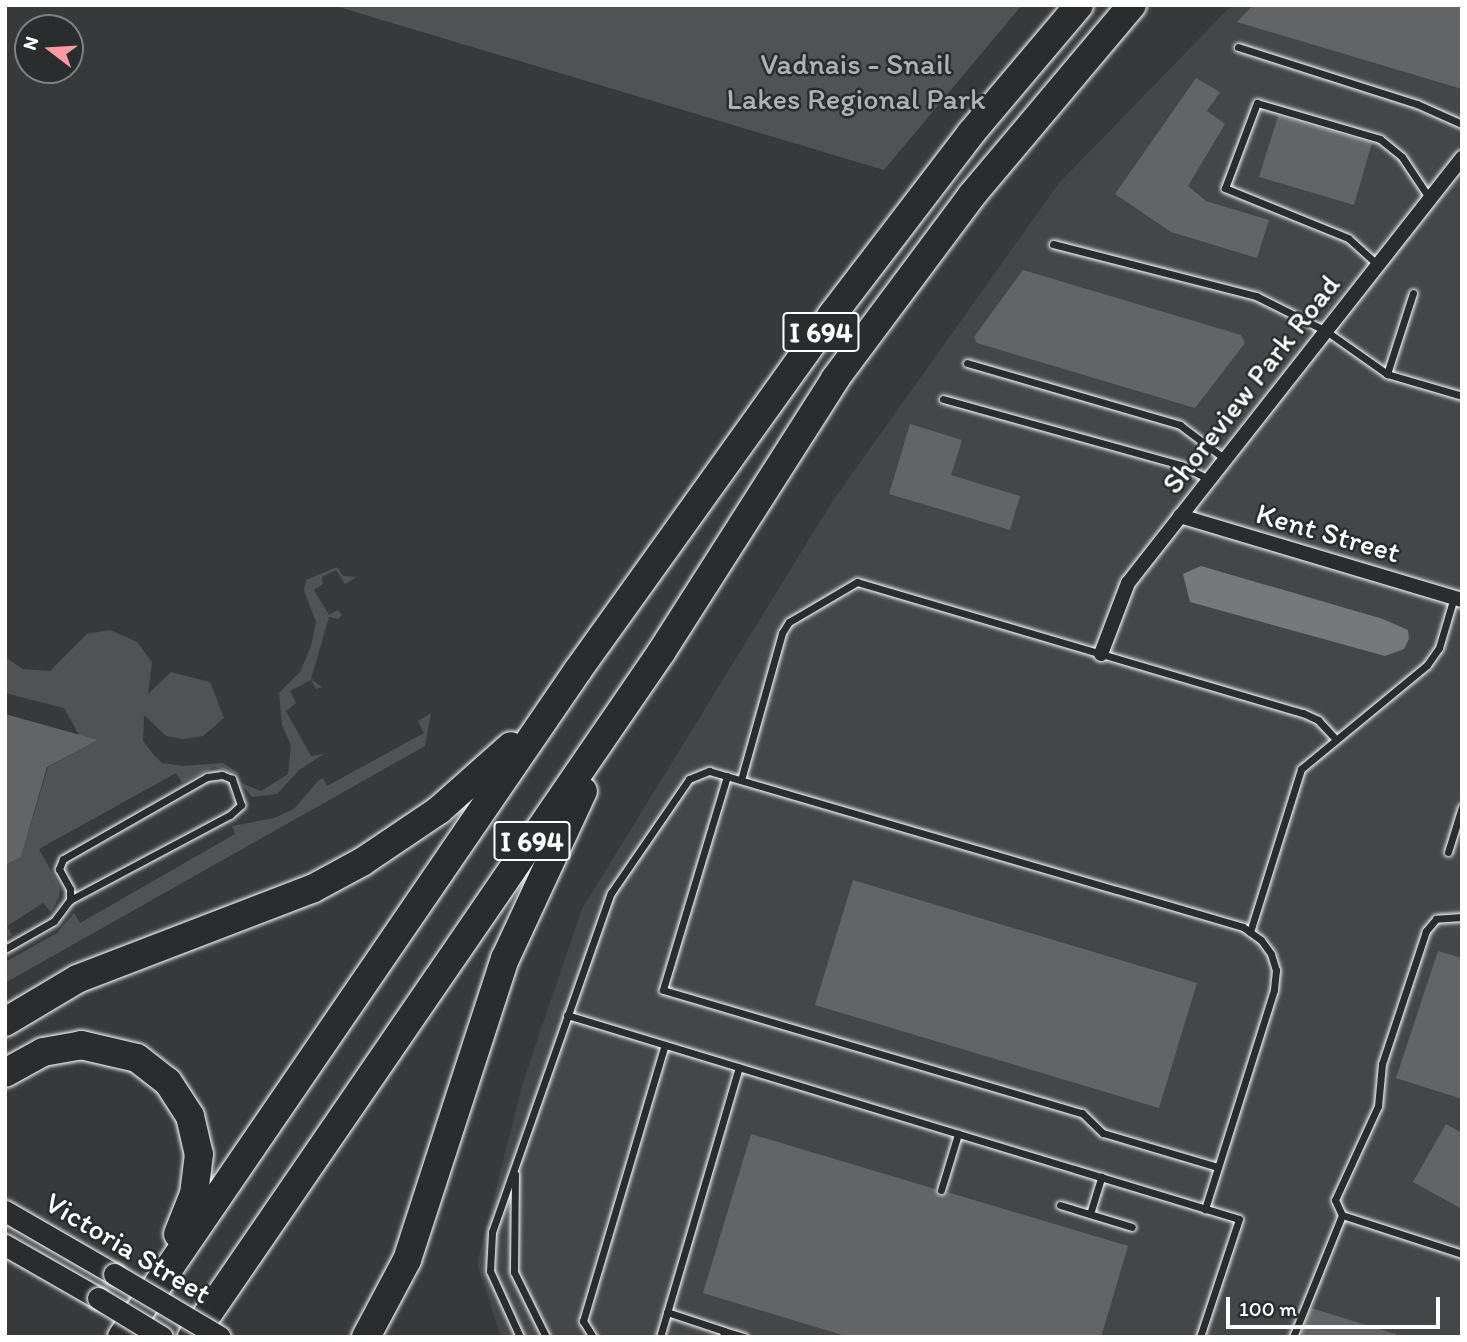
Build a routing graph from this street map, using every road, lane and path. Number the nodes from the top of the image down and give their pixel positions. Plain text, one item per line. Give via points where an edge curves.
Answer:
1 (1079, 5) edge
2 (1132, 5) edge
3 (1238, 47) dead end
4 (1462, 124) edge
5 (1462, 158) edge
6 (1430, 199) junction
7 (1053, 244) dead end
8 (1378, 265) junction
9 (1413, 293) dead end
10 (1326, 331) junction
11 (967, 363) dead end
12 (1387, 374) junction
13 (1462, 396) edge
14 (943, 399) dead end
15 (1225, 459) junction
16 (1209, 479) junction
17 (1180, 516) junction
18 (1458, 598) edge
19 (1101, 654) junction
20 (578, 670) junction
21 (648, 672) junction
22 (1336, 739) junction
23 (727, 776) junction
24 (741, 780) junction
25 (1462, 807) edge
26 (1448, 852) dead end
27 (70, 901) junction
28 (1462, 917) edge
29 (1250, 932) junction
30 (5, 949) edge
31 (567, 1015) junction
32 (5, 1022) edge
33 (665, 1045) junction
34 (739, 1067) junction
35 (5, 1073) edge
36 (958, 1134) junction
37 (1218, 1167) junction
38 (515, 1169) junction
39 (1101, 1177) junction
40 (941, 1190) dead end
41 (1060, 1205) dead end
42 (1205, 1209) junction
43 (5, 1211) edge
44 (1090, 1214) junction
45 (1342, 1216) junction
46 (1132, 1227) dead end
47 (5, 1245) edge
48 (1462, 1254) edge
49 (160, 1281) junction
50 (667, 1312) junction
51 (724, 1334) edge
52 (122, 1337) edge
53 (162, 1337) edge
54 (192, 1337) edge
55 (219, 1337) edge
56 (366, 1337) edge
57 (520, 1337) edge
58 (546, 1337) edge
59 (593, 1337) edge
60 (660, 1337) edge
61 (744, 1337) edge
62 (1200, 1337) edge
63 (1293, 1337) edge

1 - 20 highway, I 694 via 903,219
2 - 21 highway, I 694 via 1048,102 899,290 777,465
3 - 4 lane via 1417,104
5 - 6 street, Shoreview Park Road
6 - 8 street, Shoreview Park Road
6 - 8 lane via 1402,157 1380,139 1257,103 1224,188 1348,238
7 - 10 lane via 1256,296
8 - 10 street, Shoreview Park Road
9 - 12 lane
10 - 12 lane
10 - 15 street, Shoreview Park Road
11 - 15 lane via 1181,425
12 - 13 lane
14 - 16 lane via 1181,466
15 - 16 street, Shoreview Park Road
16 - 17 street, Shoreview Park Road
17 - 18 street, Kent Street
17 - 19 street, Shoreview Park Road via 1128,583
18 - 22 lane via 1439,648 1427,665
19 - 22 lane via 1303,713 1318,720
19 - 24 lane via 857,582 789,622
20 - 32 highway via 480,776 362,862 312,889 77,979
20 - 49 highway, I 694
21 - 54 highway, I 694
21 - 56 highway via 524,912 407,1260
22 - 29 lane via 1301,769
23 - 24 lane
23 - 31 lane via 709,771 689,779 611,893
23 - 37 lane via 663,990 1082,1113 1103,1133
24 - 29 lane
25 - 26 lane
27 - 27 lane via 230,815 241,805 232,779 207,777 63,859 59,869 70,889
27 - 30 lane via 54,921
28 - 45 lane via 1436,919 1426,931 1382,1064 1378,1106 1335,1200
29 - 37 lane via 1271,954 1274,990
31 - 33 lane
31 - 38 lane
33 - 34 lane
33 - 59 lane via 583,1321
34 - 36 lane
34 - 50 lane
35 - 49 highway via 43,1052 102,1047 153,1069 180,1096 197,1137 198,1175
36 - 39 lane
36 - 40 lane
37 - 42 lane
38 - 57 lane via 488,1256 494,1286
38 - 58 lane via 514,1272
39 - 42 lane
39 - 44 lane
41 - 44 lane
42 - 62 lane via 1239,1219
43 - 55 street, Victoria Street, bridge
44 - 46 lane
45 - 48 lane
45 - 63 lane
47 - 53 street, Victoria Street, bridge
49 - 52 highway, I 694
50 - 51 lane
50 - 60 lane
51 - 61 lane

